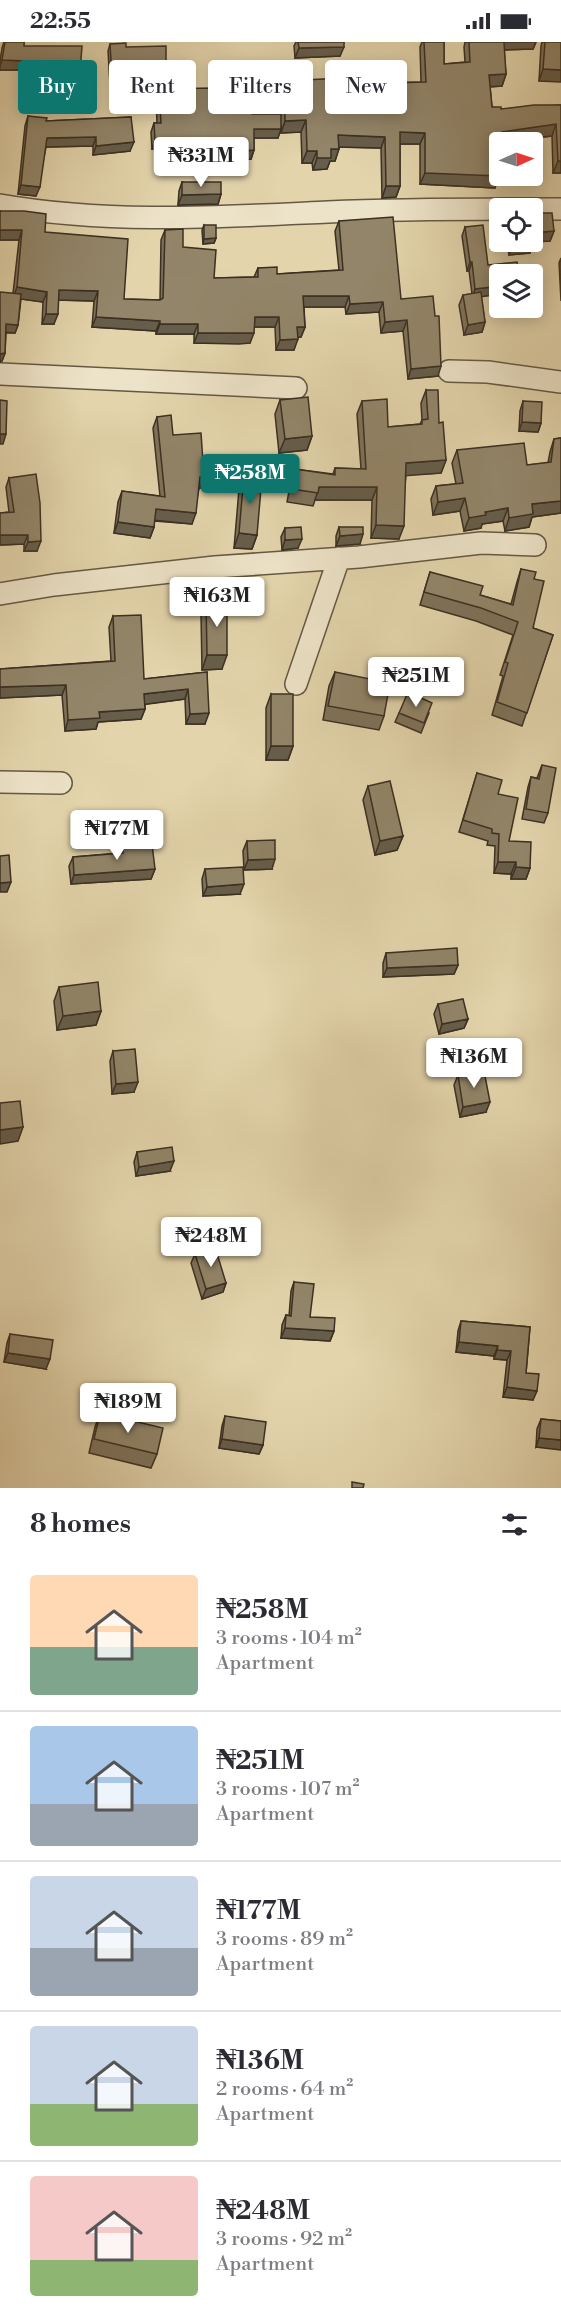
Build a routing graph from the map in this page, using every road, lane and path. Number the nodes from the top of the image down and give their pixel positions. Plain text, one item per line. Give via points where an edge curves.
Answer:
1 (0, 205) edge
2 (561, 209) edge
3 (449, 371) dead end
4 (0, 374) edge
5 (561, 382) edge
6 (297, 388) dead end
7 (535, 545) dead end
8 (339, 558) junction
9 (0, 594) edge
10 (296, 684) dead end
11 (0, 782) edge
12 (61, 783) dead end

1 - 2 street via 46,213 176,219
3 - 5 street
4 - 6 street
7 - 8 street via 481,543
8 - 9 street via 203,568
8 - 10 street
11 - 12 street

